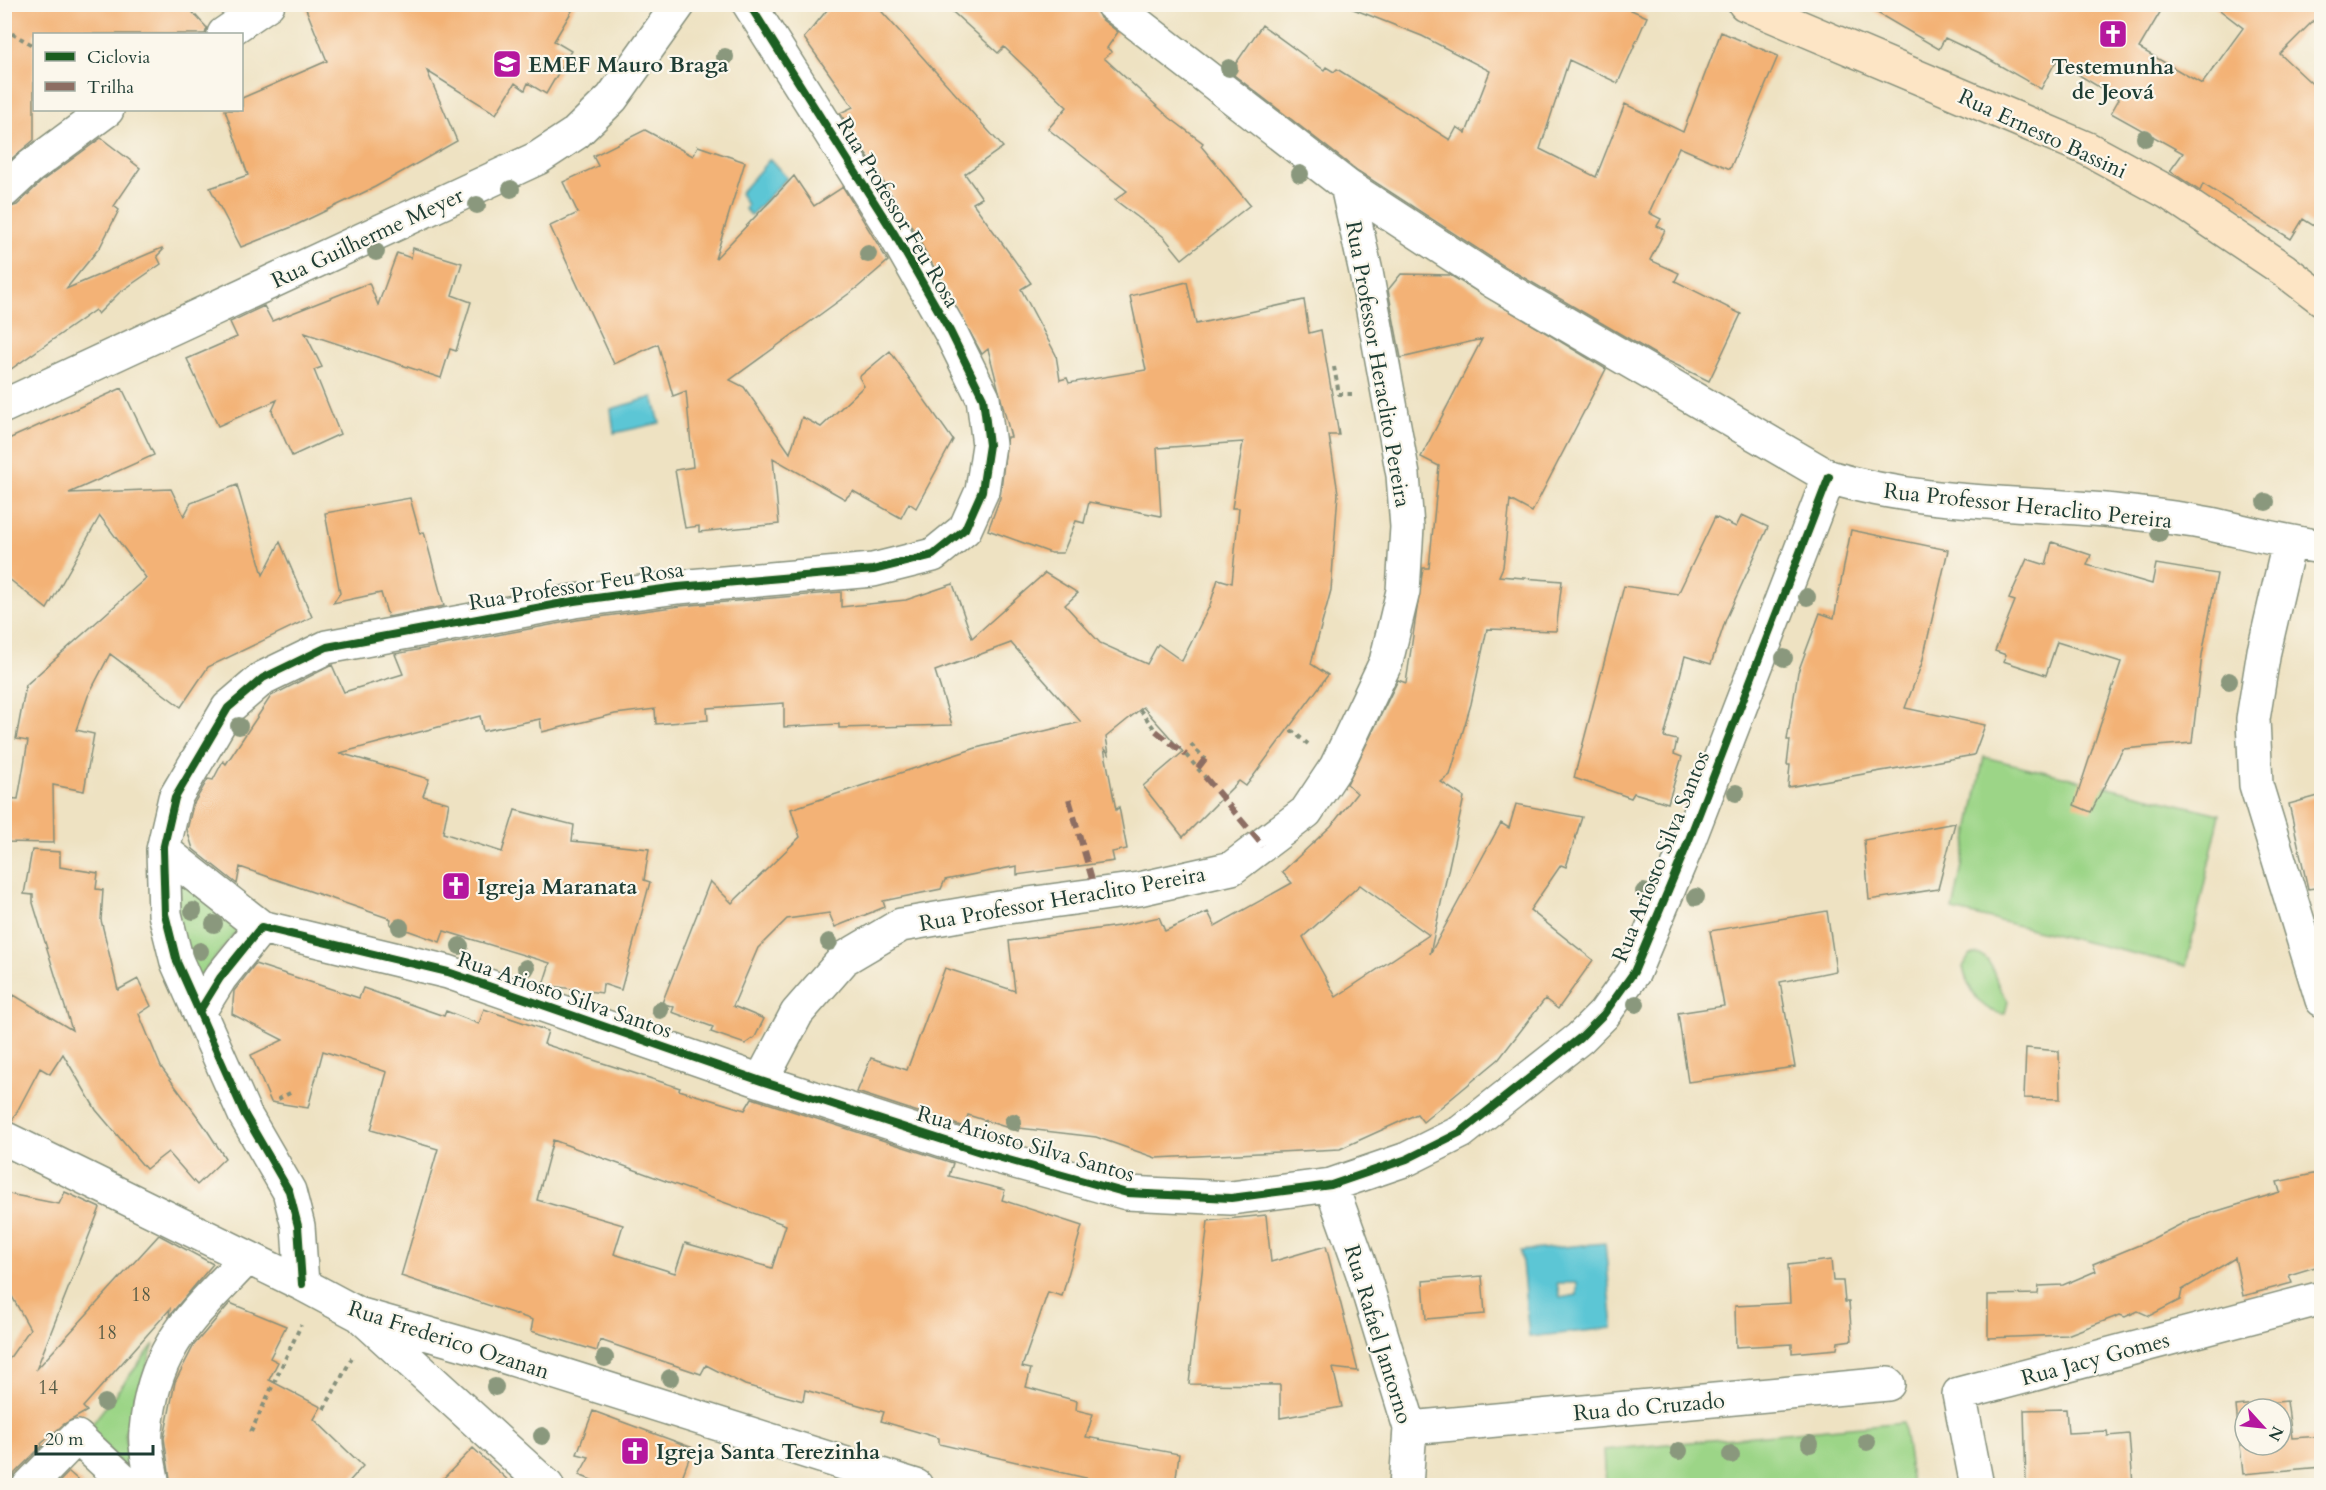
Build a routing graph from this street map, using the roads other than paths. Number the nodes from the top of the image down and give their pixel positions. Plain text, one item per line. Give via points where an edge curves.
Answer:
1 (268, 4) edge
2 (679, 4) edge
3 (749, 4) edge
4 (1112, 4) edge
5 (1745, 4) edge
6 (225, 33) edge
7 (106, 111) edge
8 (1347, 186) junction
9 (4, 191) edge
10 (2322, 299) edge
11 (4, 406) edge
12 (1829, 477) junction
13 (2289, 543) junction
14 (2322, 547) edge
15 (163, 850) junction
16 (261, 927) junction
17 (2322, 1000) edge
18 (199, 1012) junction
19 (761, 1081) junction
20 (4, 1138) edge
21 (1331, 1185) junction
22 (247, 1258) junction
23 (312, 1289) junction
24 (2322, 1298) edge
25 (364, 1320) junction
26 (1888, 1384) dead end
27 (1410, 1428) junction
28 (29, 1485) edge
29 (130, 1485) edge
30 (153, 1485) edge
31 (547, 1485) edge
32 (916, 1485) edge
33 (1406, 1485) edge
34 (1977, 1485) edge

1 - 6 street
2 - 11 street, Rua Guilherme Meyer via 612,98 576,133 538,158
3 - 15 street, Rua Professor Feu Rosa via 895,235 983,398 989,445 982,491 964,529 933,555 873,570 789,575 609,596 327,647 263,678 228,708 175,798
4 - 8 street, Rua Professor Heraclito Pereira
5 - 10 main road, Rua Ernesto Bassini via 2088,149 2169,193
7 - 9 street
8 - 12 street, Rua Professor Heraclito Pereira via 1494,282
8 - 19 street, Rua Professor Heraclito Pereira via 1401,464 1407,527 1402,591 1386,662 1336,767 1306,812 1232,868 1139,889 902,925 844,958 797,1013
12 - 13 street, Rua Professor Heraclito Pereira via 1870,489 1951,500 2105,510 2208,524
12 - 21 street, Rua Ariosto Silva Santos via 1634,972 1604,1014 1580,1038 1461,1131 1407,1159
13 - 14 street, Rua Professor Heraclito Pereira
13 - 17 street via 2253,719 2256,785
15 - 16 street
15 - 18 street, Rua Professor Feu Rosa via 165,914 177,962
16 - 18 street via 220,978
16 - 19 street, Rua Ariosto Silva Santos via 448,972
18 - 23 street, Rua Professor Feu Rosa via 245,1115 289,1191
19 - 21 street, Rua Ariosto Silva Santos via 980,1152 1127,1193 1231,1198
20 - 22 street, Rua Frederico Ozanan
21 - 27 street, Rua Rafael Jantorno
22 - 23 street, Rua Frederico Ozanan
22 - 30 street via 183,1325 158,1368 145,1433
23 - 25 street, Rua Frederico Ozanan
24 - 34 street, Rua Jacy Gomes via 1959,1394
25 - 31 street
25 - 32 street, Rua Frederico Ozanan via 486,1350
26 - 27 street, Rua do Cruzado
27 - 33 street, Rua Rafael Jantorno
28 - 29 street via 77,1437

